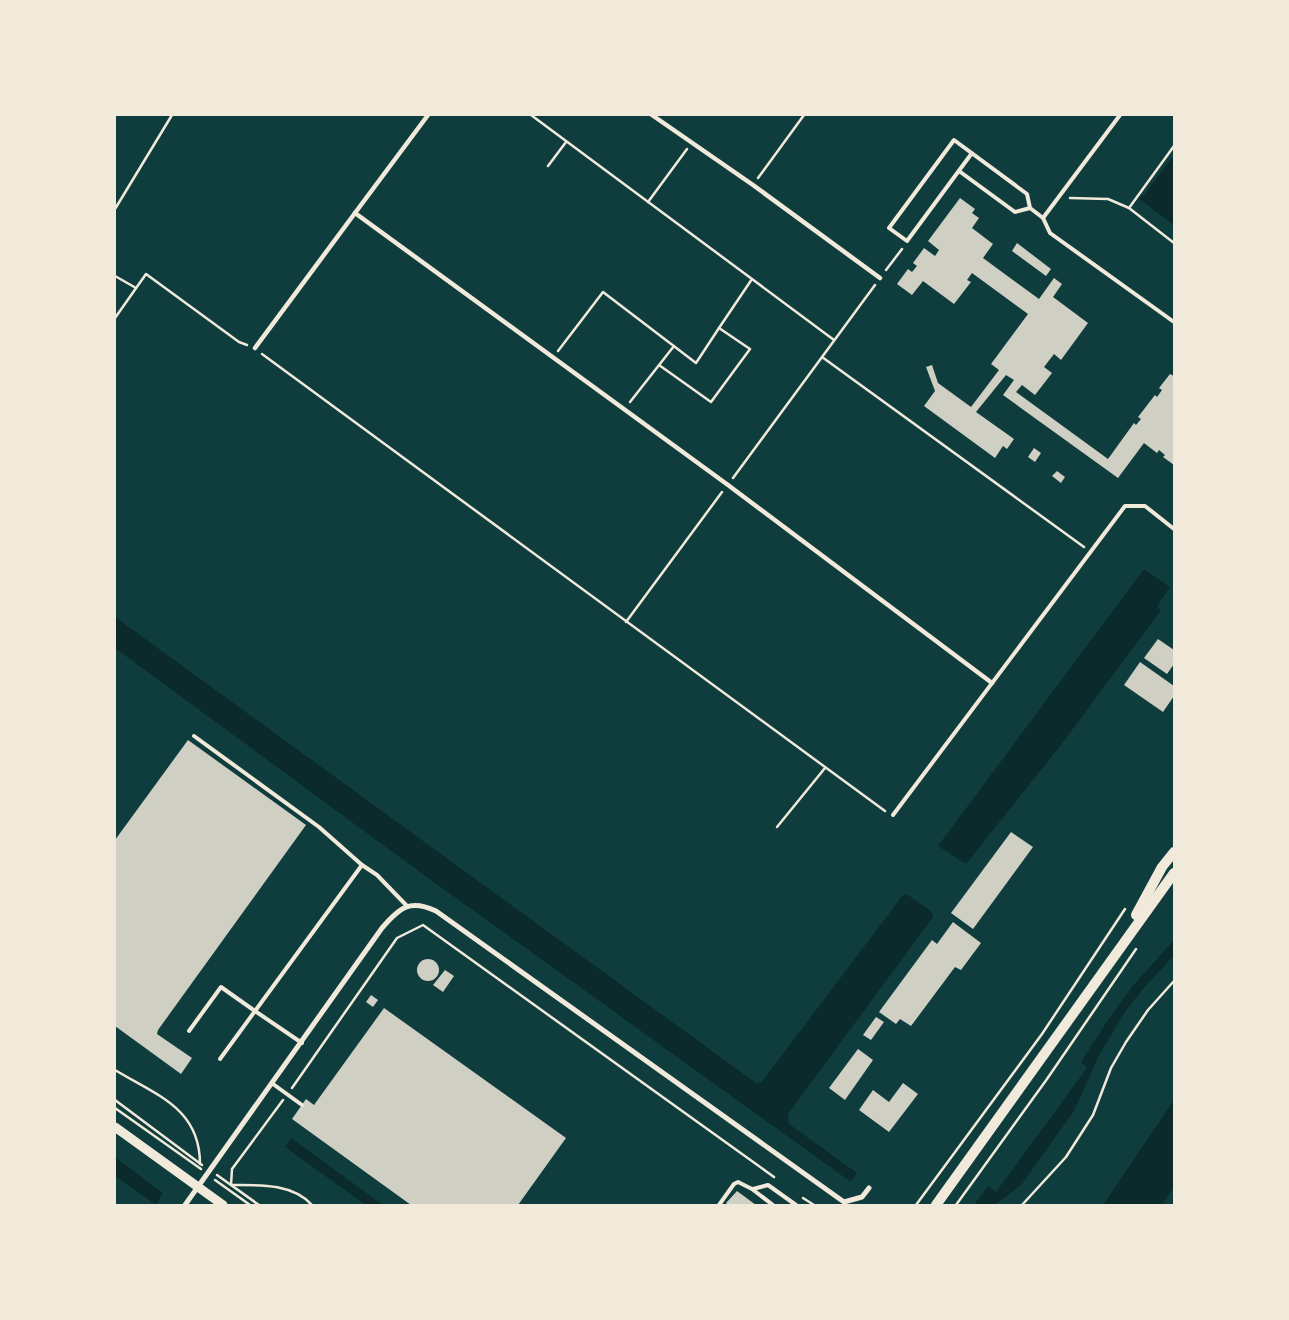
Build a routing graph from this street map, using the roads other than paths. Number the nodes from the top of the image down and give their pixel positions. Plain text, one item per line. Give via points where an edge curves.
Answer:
1 (428, 115) edge
2 (652, 115) edge
3 (1120, 115) edge
4 (972, 154) junction
5 (959, 171) junction
6 (1030, 208) junction
7 (355, 213) junction
8 (1044, 218) junction
9 (880, 278) road end
10 (1174, 322) edge
11 (255, 348) road end
12 (1174, 529) edge
13 (992, 682) junction
14 (194, 736) dead end
15 (892, 815) road end
16 (1174, 852) edge
17 (362, 865) junction
18 (1174, 872) edge
19 (407, 906) junction
20 (1115, 953) junction
21 (255, 1011) junction
22 (189, 1031) dead end
23 (302, 1043) junction
24 (220, 1060) dead end
25 (272, 1084) junction
26 (302, 1105) dead end
27 (115, 1127) edge
28 (199, 1187) junction
29 (869, 1188) dead end
30 (752, 1189) junction
31 (840, 1199) junction
32 (185, 1205) edge
33 (223, 1205) edge
34 (719, 1205) edge
35 (773, 1205) edge
36 (796, 1205) edge
37 (836, 1205) edge
38 (936, 1205) edge

1 - 7 street
2 - 9 street
3 - 8 lane
4 - 5 lane
4 - 5 lane via 954,140 889,228 907,241
4 - 6 lane via 1027,194
5 - 6 lane via 1015,212
6 - 8 lane
7 - 11 street
7 - 13 street
8 - 10 lane via 1050,233
12 - 13 lane via 1145,506 1125,506
13 - 15 lane
14 - 17 lane via 319,827
16 - 20 main road via 1162,867
17 - 19 lane via 377,875
17 - 21 lane
18 - 20 main road
19 - 23 street via 394,914 382,928
19 - 31 street via 422,905 436,911
20 - 38 main road
21 - 22 lane via 221,987
21 - 23 lane
21 - 24 lane
23 - 25 street
25 - 26 lane
25 - 28 street
27 - 28 street
28 - 32 street
28 - 33 street
29 - 31 street via 862,1197 844,1202
30 - 34 lane via 738,1182
30 - 35 lane
30 - 36 lane via 768,1185
31 - 37 lane

